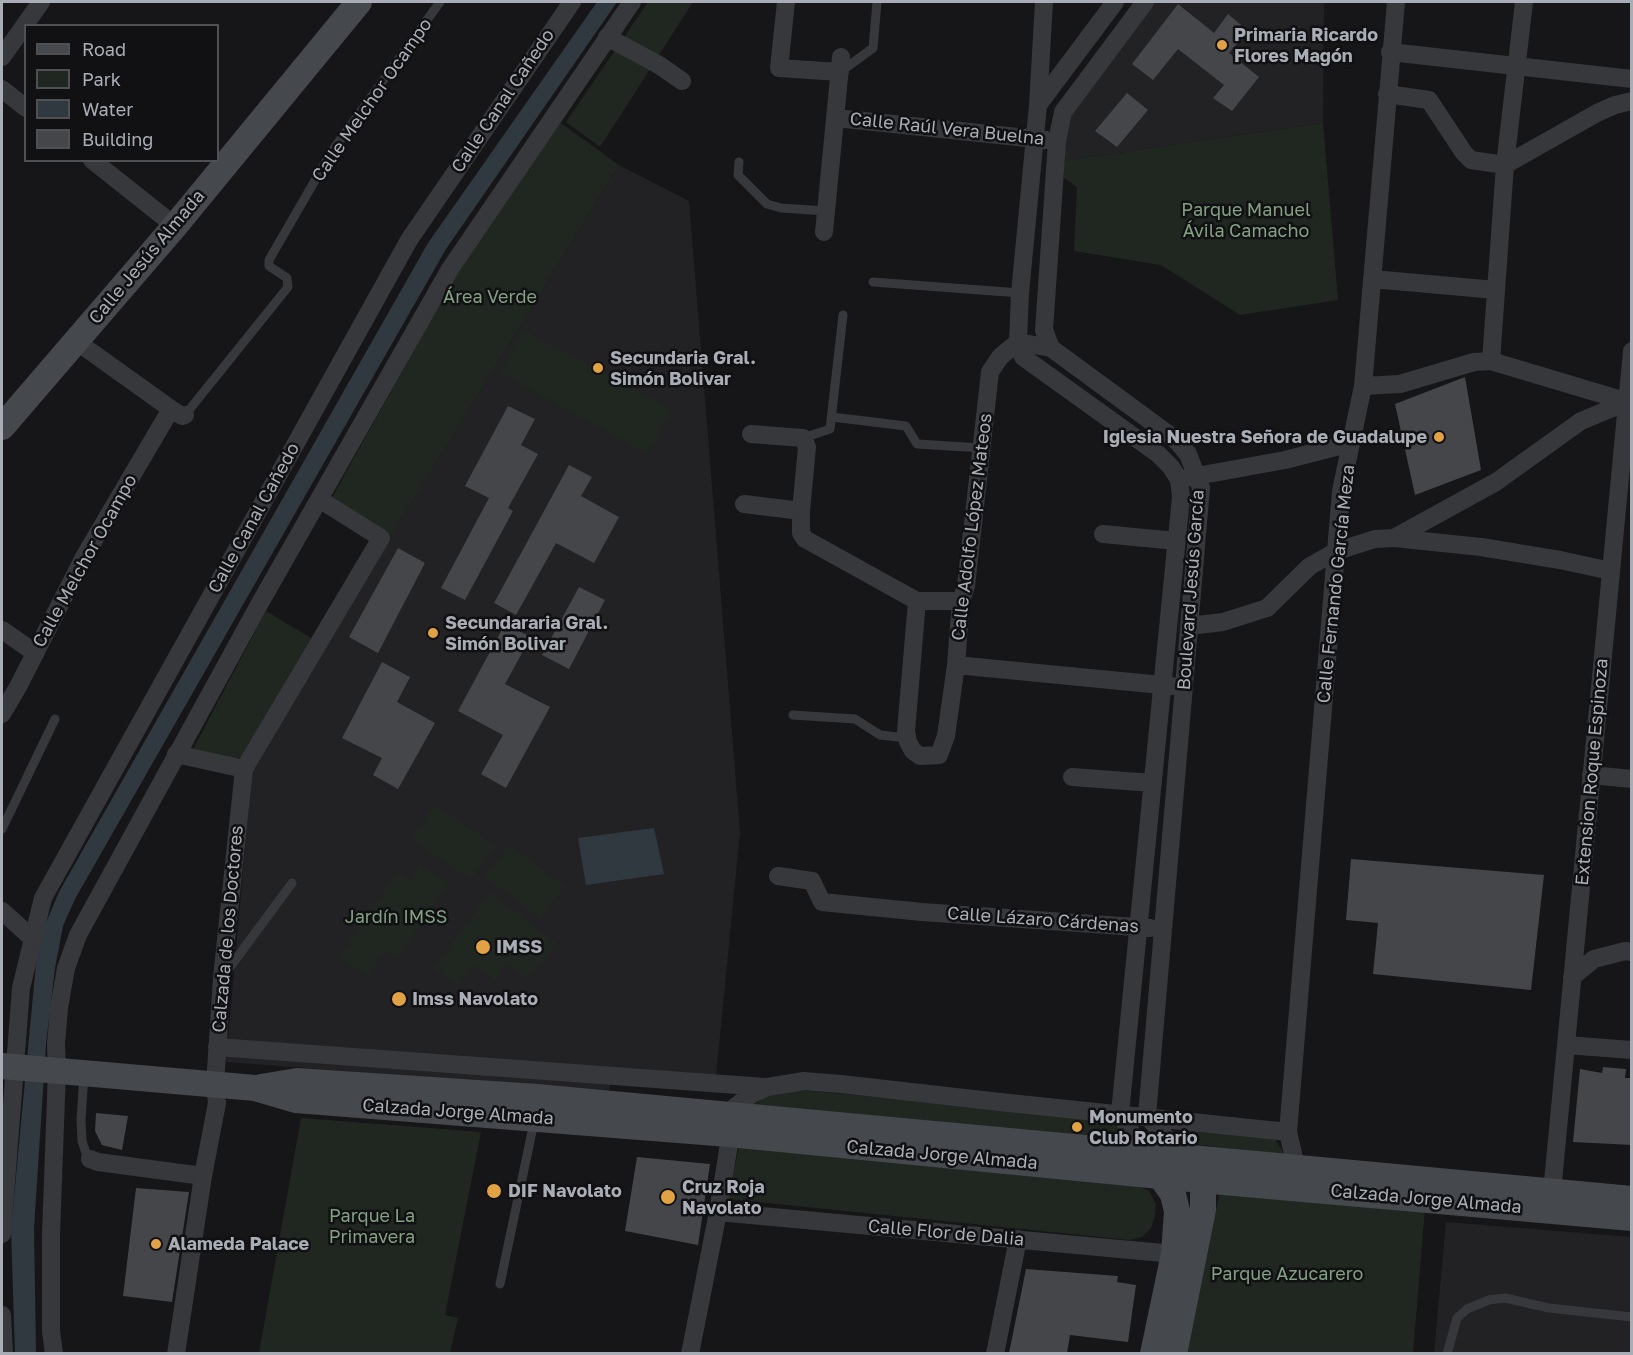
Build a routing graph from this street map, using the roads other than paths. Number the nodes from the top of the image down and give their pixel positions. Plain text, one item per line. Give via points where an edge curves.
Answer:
1 (41, 2) edge
2 (359, 2) edge
3 (440, 2) edge
4 (572, 2) edge
5 (632, 2) edge
6 (786, 2) edge
7 (877, 2) edge
8 (1044, 2) edge
9 (1115, 2) edge
10 (1145, 2) edge
11 (1396, 2) edge
12 (1524, 2) edge
13 (25, 24) edge
14 (24, 26) edge
15 (607, 37) junction
16 (1390, 52) junction
17 (2, 57) edge
18 (840, 64) junction
19 (1518, 68) junction
20 (1632, 79) edge
21 (682, 81) dead end
22 (2, 89) edge
23 (1387, 94) junction
24 (1632, 101) edge
25 (1038, 105) junction
26 (24, 106) edge
27 (836, 118) junction
28 (1034, 139) junction
29 (1057, 141) junction
30 (95, 162) edge
31 (739, 162) dead end
32 (1505, 165) junction
33 (826, 212) junction
34 (175, 226) junction
35 (824, 232) dead end
36 (1372, 279) junction
37 (873, 282) dead end
38 (1496, 290) junction
39 (1020, 293) junction
40 (843, 315) dead end
41 (76, 341) junction
42 (1018, 342) junction
43 (1051, 348) junction
44 (1632, 351) edge
45 (1491, 361) junction
46 (1364, 386) junction
47 (1629, 403) edge
48 (178, 412) junction
49 (832, 417) junction
50 (2, 427) edge
51 (752, 434) dead end
52 (803, 438) junction
53 (1351, 443) junction
54 (982, 448) junction
55 (1197, 475) junction
56 (1179, 480) junction
57 (319, 499) junction
58 (744, 504) dead end
59 (801, 511) junction
60 (1103, 534) dead end
61 (1394, 538) junction
62 (1176, 541) junction
63 (1336, 551) junction
64 (1611, 571) junction
65 (917, 601) junction
66 (962, 601) junction
67 (1189, 626) junction
68 (2, 633) edge
69 (34, 652) junction
70 (956, 665) junction
71 (1162, 686) junction
72 (1184, 687) junction
73 (2, 714) edge
74 (793, 714) dead end
75 (55, 719) dead end
76 (907, 738) junction
77 (176, 754) junction
78 (244, 769) junction
79 (1591, 775) junction
80 (1072, 777) dead end
81 (1632, 779) edge
82 (1153, 783) junction
83 (2, 829) edge
84 (778, 876) dead end
85 (292, 883) dead end
86 (2, 911) edge
87 (1139, 927) junction
88 (1164, 928) junction
89 (33, 938) junction
90 (1632, 952) edge
91 (1572, 977) junction
92 (222, 978) junction
93 (1566, 1045) junction
94 (218, 1047) junction
95 (1632, 1050) edge
96 (11, 1067) edge
97 (53, 1070) junction
98 (84, 1072) junction
99 (215, 1084) junction
100 (767, 1087) junction
101 (536, 1107) junction
102 (1119, 1113) junction
103 (1147, 1116) junction
104 (731, 1125) junction
105 (1288, 1132) junction
106 (1143, 1153) junction
107 (1182, 1156) junction
108 (90, 1159) joint
109 (1296, 1167) junction
110 (1161, 1175) junction
111 (203, 1176) junction
112 (1201, 1180) junction
113 (1413, 1188) junction
114 (1552, 1192) junction
115 (1632, 1199) edge
116 (718, 1212) junction
117 (1632, 1218) edge
118 (2, 1234) edge
119 (1018, 1239) junction
120 (1174, 1254) junction
121 (500, 1284) dead end
122 (2, 1315) edge
123 (1632, 1317) edge
124 (4, 1353) edge
125 (54, 1353) edge
126 (176, 1353) edge
127 (690, 1353) edge
128 (995, 1353) edge
129 (1153, 1353) edge
130 (1174, 1353) edge
131 (1447, 1353) edge

1 - 13 street
2 - 34 street, Calle Jesús Almada
3 - 48 lane, Calle Melchor Ocampo via 332,151 269,260 269,266 287,278 288,286
4 - 89 street, Calle Canal Cañedo via 409,240 43,897
5 - 15 street
6 - 18 street via 779,68
7 - 18 lane via 873,48
8 - 25 street
9 - 25 street
10 - 29 street via 1063,112
11 - 16 street, Calle Fernando García Meza
12 - 19 street
14 - 17 street
15 - 21 street
15 - 57 street via 450,269
16 - 19 street
16 - 23 street, Calle Fernando García Meza
18 - 27 street
19 - 20 street
19 - 32 street
22 - 26 street
23 - 32 street via 1429,100 1472,160
23 - 36 street, Calle Fernando García Meza
24 - 32 street via 1597,113
25 - 28 street
27 - 28 street, Calle Raúl Vera Buelna
27 - 33 street
28 - 29 street, Calle Raúl Vera Buelna
28 - 39 street
29 - 43 street via 1044,314 1044,330
30 - 34 street
31 - 33 lane via 738,175 767,204
32 - 38 street
33 - 35 street
34 - 41 street, Calle Jesús Almada
36 - 38 street
36 - 46 street, Calle Fernando García Meza
37 - 39 lane
38 - 45 street
39 - 42 street
40 - 49 lane
41 - 48 street
41 - 50 street, Calle Jesús Almada
42 - 43 street
42 - 54 street, Calle Adolfo López Mateos via 990,372
42 - 56 street, Boulevard Jesús García via 1023,357 1158,454
43 - 55 street, Boulevard Jesús García via 1175,439 1188,454
44 - 47 street, Extension Roque Espinoza
45 - 46 street via 1474,362 1400,384
45 - 47 street
46 - 53 street, Calle Fernando García Meza
47 - 61 street via 1581,421 1496,482
47 - 64 street, Extension Roque Espinoza
48 - 69 street, Calle Melchor Ocampo via 84,558
49 - 52 lane via 830,429
49 - 54 lane via 906,426 917,444
51 - 52 street
52 - 59 street via 807,447
53 - 55 street via 1286,460
53 - 63 street, Calle Fernando García Meza via 1341,491
54 - 66 street, Calle Adolfo López Mateos
55 - 56 street
55 - 67 street, Boulevard Jesús García via 1201,488
56 - 62 street, Boulevard Jesús García
57 - 77 street
57 - 78 street, Calzada de los Doctores via 381,538
58 - 59 street
59 - 65 street via 801,533 805,539
60 - 62 street
61 - 63 street via 1375,539
61 - 64 street via 1481,547
62 - 71 street, Boulevard Jesús García
63 - 67 street via 1310,566 1267,608 1223,622
63 - 105 street, Calle Fernando García Meza
64 - 79 street, Extension Roque Espinoza
65 - 66 street
65 - 76 street
66 - 70 street, Calle Adolfo López Mateos
67 - 72 street, Boulevard Jesús García
68 - 69 street
69 - 73 street, Calle Melchor Ocampo
70 - 71 street
70 - 76 street, Calle Adolfo López Mateos via 946,736 939,755 920,756
71 - 72 street
71 - 82 street, Boulevard Jesús García
72 - 88 street, Boulevard Jesús García
74 - 76 lane via 855,719 880,735
75 - 83 lane
77 - 78 street
77 - 97 street via 78,936 66,968
78 - 92 street, Calzada de los Doctores
79 - 81 street
79 - 91 street, Extension Roque Espinoza
80 - 82 street
82 - 87 street, Boulevard Jesús García
84 - 87 street, Calle Lázaro Cárdenas via 812,881 822,902
85 - 92 lane
86 - 89 street
87 - 88 street, Calle Lázaro Cárdenas
87 - 102 street, Boulevard Jesús García
88 - 103 street, Boulevard Jesús García
89 - 96 street, Calle Canal Cañedo via 21,988
90 - 91 street via 1594,959
91 - 93 street, Extension Roque Espinoza
92 - 94 street, Calzada de los Doctores
93 - 95 street
93 - 114 street, Extension Roque Espinoza
94 - 99 street, Calzada de los Doctores
94 - 100 street
96 - 97 street, Calzada Jorge Almada
96 - 118 street, Calle Canal Cañedo
97 - 98 street, Calzada Jorge Almada
97 - 125 street
98 - 99 street, Calzada Jorge Almada
98 - 108 lane via 82,1141
99 - 101 street, Calzada Jorge Almada via 255,1088 296,1100
99 - 111 street, Calzada de los Doctores via 217,1103
100 - 102 street via 804,1081 841,1083
100 - 104 street via 735,1107
101 - 104 street, Calzada Jorge Almada
101 - 121 lane
102 - 103 street
102 - 106 street
103 - 105 street
103 - 107 street
104 - 106 street, Calzada Jorge Almada
104 - 110 street, Calzada Jorge Almada
104 - 116 street
105 - 109 street, Calle Fernando García Meza
106 - 107 street, Calzada Jorge Almada
106 - 110 street
107 - 109 street, Calzada Jorge Almada
107 - 112 street
108 - 111 street
109 - 113 street, Calzada Jorge Almada
110 - 112 street, Calzada Jorge Almada
110 - 120 street via 1173,1194 1177,1211
111 - 126 street, Calzada de los Doctores
112 - 113 street, Calzada Jorge Almada
112 - 130 street via 1203,1210
113 - 114 street, Calzada Jorge Almada
113 - 117 street, Calzada Jorge Almada
114 - 115 street, Calzada Jorge Almada
116 - 119 street, Calle Flor de Dalia
116 - 127 street
119 - 120 street, Calle Flor de Dalia
119 - 128 street
120 - 129 street
122 - 124 street
123 - 131 lane via 1549,1308 1504,1298 1489,1300 1457,1318

